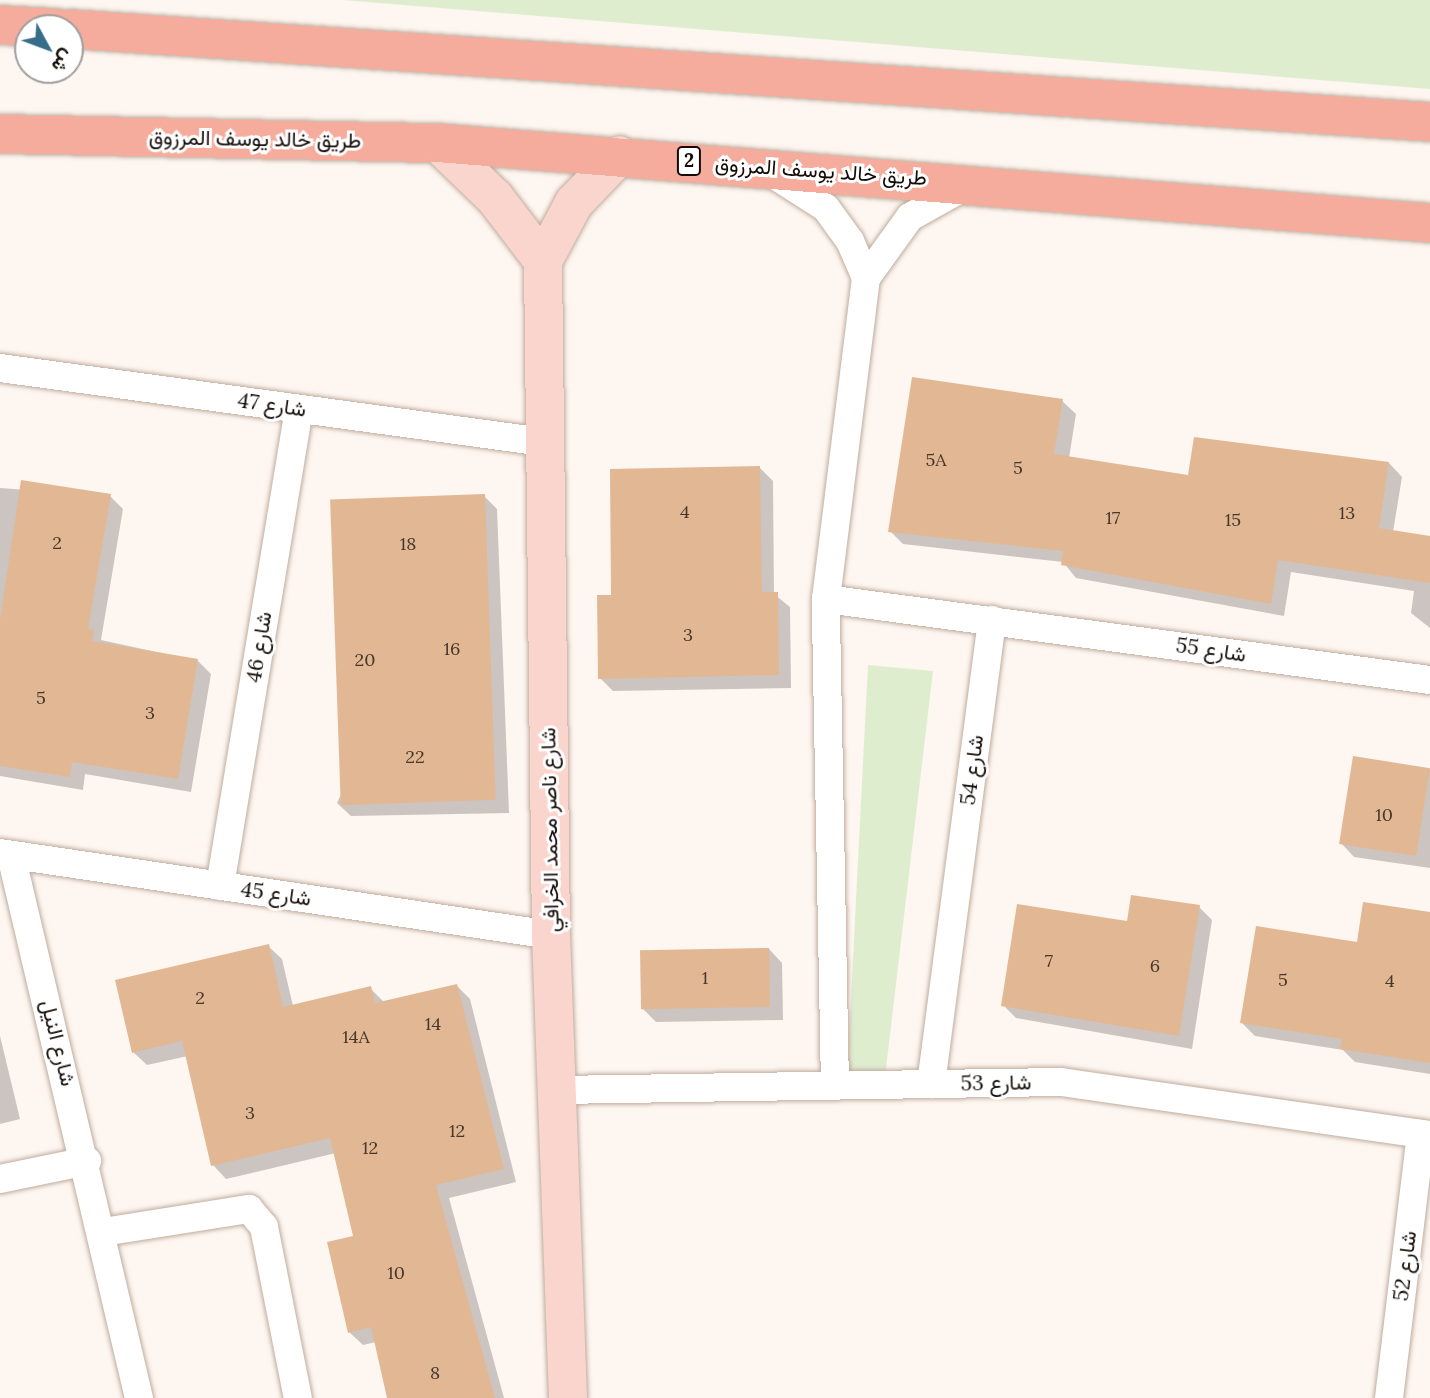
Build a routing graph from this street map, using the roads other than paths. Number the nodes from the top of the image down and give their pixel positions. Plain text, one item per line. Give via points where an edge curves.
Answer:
1 (84, 30) edge
2 (1430, 122) edge
3 (0, 134) edge
4 (438, 142) junction
5 (620, 155) junction
6 (756, 167) junction
7 (978, 182) junction
8 (1430, 223) edge
9 (543, 261) junction
10 (866, 278) junction
11 (0, 368) edge
12 (299, 409) junction
13 (544, 443) junction
14 (826, 598) junction
15 (992, 620) junction
16 (1430, 680) edge
17 (5, 854) edge
18 (220, 886) junction
19 (551, 934) junction
20 (931, 1084) junction
21 (835, 1086) junction
22 (557, 1090) junction
23 (1425, 1135) edge
24 (87, 1161) junction
25 (0, 1179) edge
26 (103, 1232) junction
27 (139, 1398) edge
28 (298, 1398) edge
29 (568, 1398) edge
30 (1389, 1398) edge

1 - 2 main road
3 - 4 main road, طريق خالد يوسف المرزوق / 2
4 - 5 main road, طريق خالد يوسف المرزوق / 2
4 - 9 street via 495,198
5 - 6 main road, طريق خالد يوسف المرزوق / 2
5 - 9 street, شارع ناصر محمد الخرافي via 574,203
6 - 7 main road, طريق خالد يوسف المرزوق / 2
6 - 10 street via 793,183 826,208 850,241
7 - 8 main road, طريق خالد يوسف المرزوق / 2
7 - 10 street via 910,216
9 - 13 street, شارع ناصر محمد الخرافي
10 - 14 street
11 - 12 street, شارع 47
12 - 13 street, شارع 47
12 - 18 street, شارع 46
13 - 19 street, شارع ناصر محمد الخرافي
14 - 15 street
14 - 21 street
15 - 16 street, شارع 55
15 - 20 street, شارع 54
17 - 18 street, شارع 45
17 - 24 street, شارع النيل
18 - 19 street, شارع 45
19 - 22 street, شارع ناصر محمد الخرافي
20 - 21 street, شارع 53
20 - 23 street, شارع 53 via 1061,1082
21 - 22 street, شارع 53
22 - 29 street, شارع ناصر محمد الخرافي
23 - 30 street, شارع 52
24 - 25 street
24 - 26 street, شارع النيل
26 - 27 street, شارع النيل
26 - 28 street via 249,1209 264,1227

